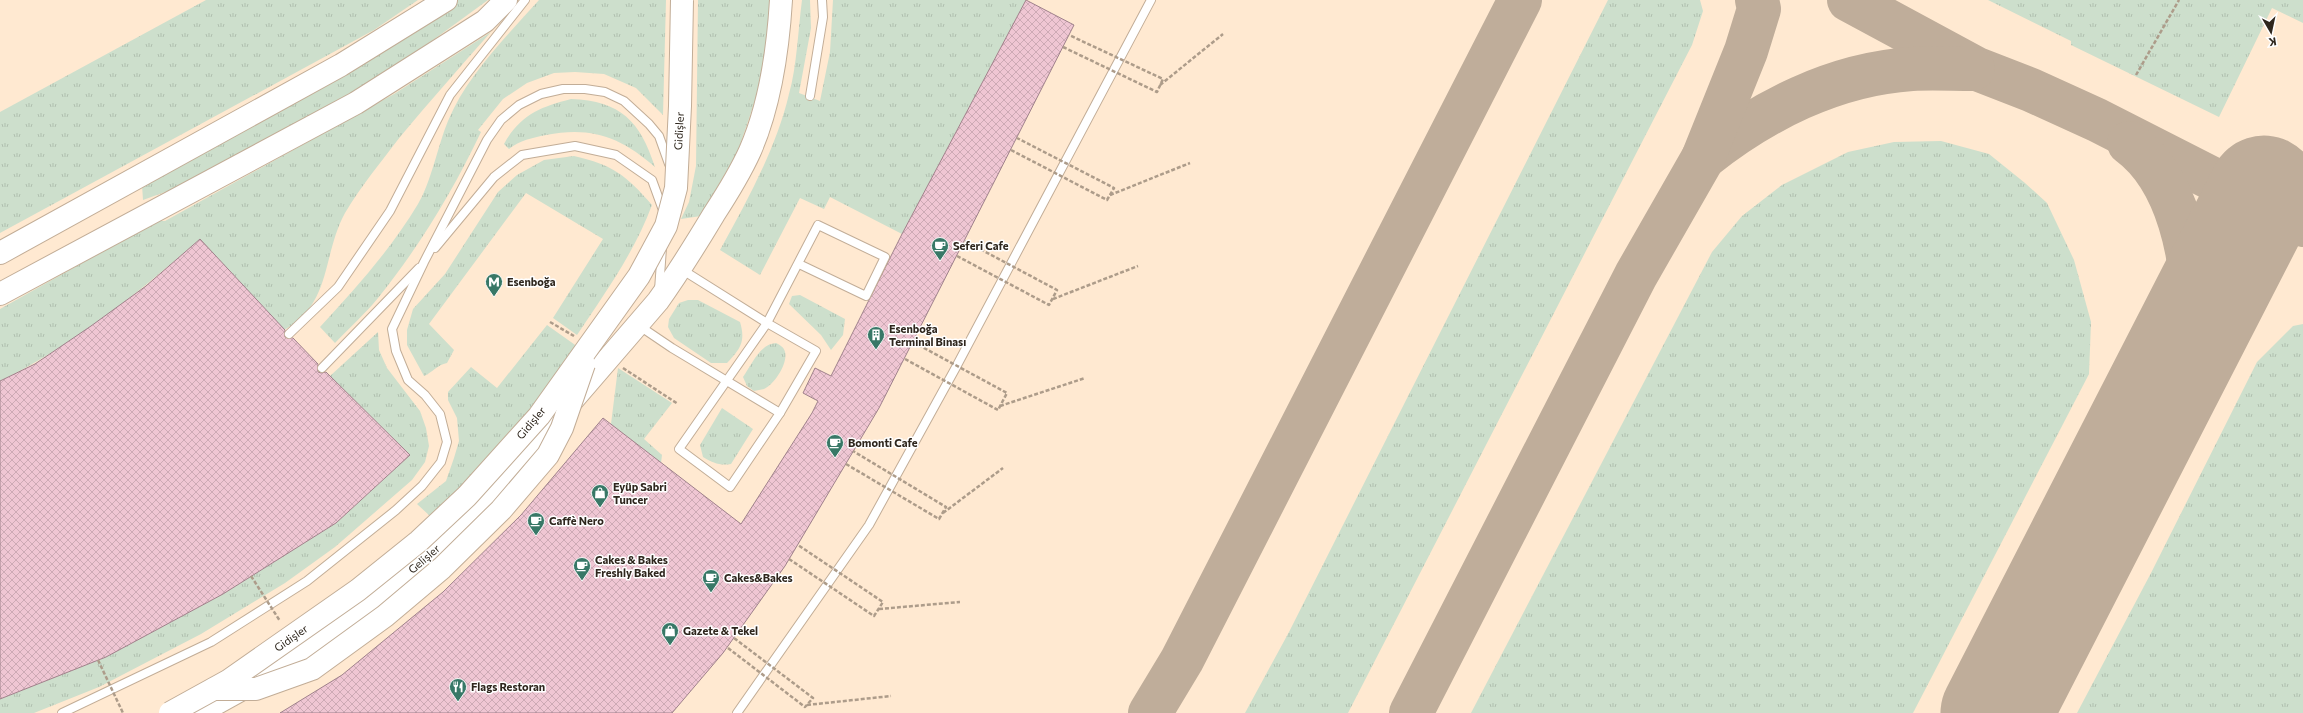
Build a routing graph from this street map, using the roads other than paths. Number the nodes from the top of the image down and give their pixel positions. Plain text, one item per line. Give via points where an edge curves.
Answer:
1 (446, 0) edge
2 (506, 0) edge
3 (524, 0) edge
4 (682, 0) edge
5 (781, 0) edge
6 (822, 0) edge
7 (1151, 0) edge
8 (810, 96) dead end
9 (131, 180) junction
10 (676, 188) junction
11 (0, 253) edge
12 (0, 261) edge
13 (424, 262) junction
14 (799, 264) junction
15 (681, 269) junction
16 (0, 294) edge
17 (658, 301) junction
18 (608, 317) junction
19 (767, 323) junction
20 (638, 325) junction
21 (289, 334) dead end
22 (322, 368) dead end
23 (727, 382) junction
24 (780, 413) junction
25 (212, 689) junction
26 (62, 713) edge
27 (170, 713) edge
28 (199, 713) edge
29 (737, 713) edge

1 - 9 highway via 341,65
2 - 16 highway via 485,21 356,103
3 - 21 lane via 450,95 390,211 338,287
4 - 10 highway, Gidişler, bridge
5 - 15 highway, Gelişler via 765,105 750,151
6 - 8 lane via 822,17
7 - 29 lane via 869,525
9 - 11 highway
9 - 12 lane via 60,227
10 - 13 lane via 667,155 654,130 624,101 605,92 585,88 541,94 519,104 501,120 487,140
10 - 18 highway, Gidişler, bridge via 666,226 639,276
13 - 17 lane via 494,176 522,155 575,146 616,155 652,180 664,212
13 - 22 lane
13 - 26 lane via 392,330 396,351 408,380 425,395 440,414 447,442 442,462 422,486 396,510 307,581 211,642
14 - 14 lane via 866,296 885,257 818,225
14 - 19 lane
15 - 17 highway, Gelişler
15 - 19 lane
17 - 20 highway, Gelişler
18 - 25 highway, Gidişler, bridge via 539,416 467,496 419,541 352,595 228,681
18 - 25 highway, bridge via 584,365 562,428 548,455 501,510 442,568 385,616 312,669 256,689
19 - 23 lane
19 - 24 lane via 816,351
20 - 23 lane
20 - 28 highway, Gelişler via 472,517 390,588 255,682
23 - 24 lane
23 - 24 lane via 679,450 730,487
25 - 27 highway, Gidişler, bridge
25 - 28 highway

